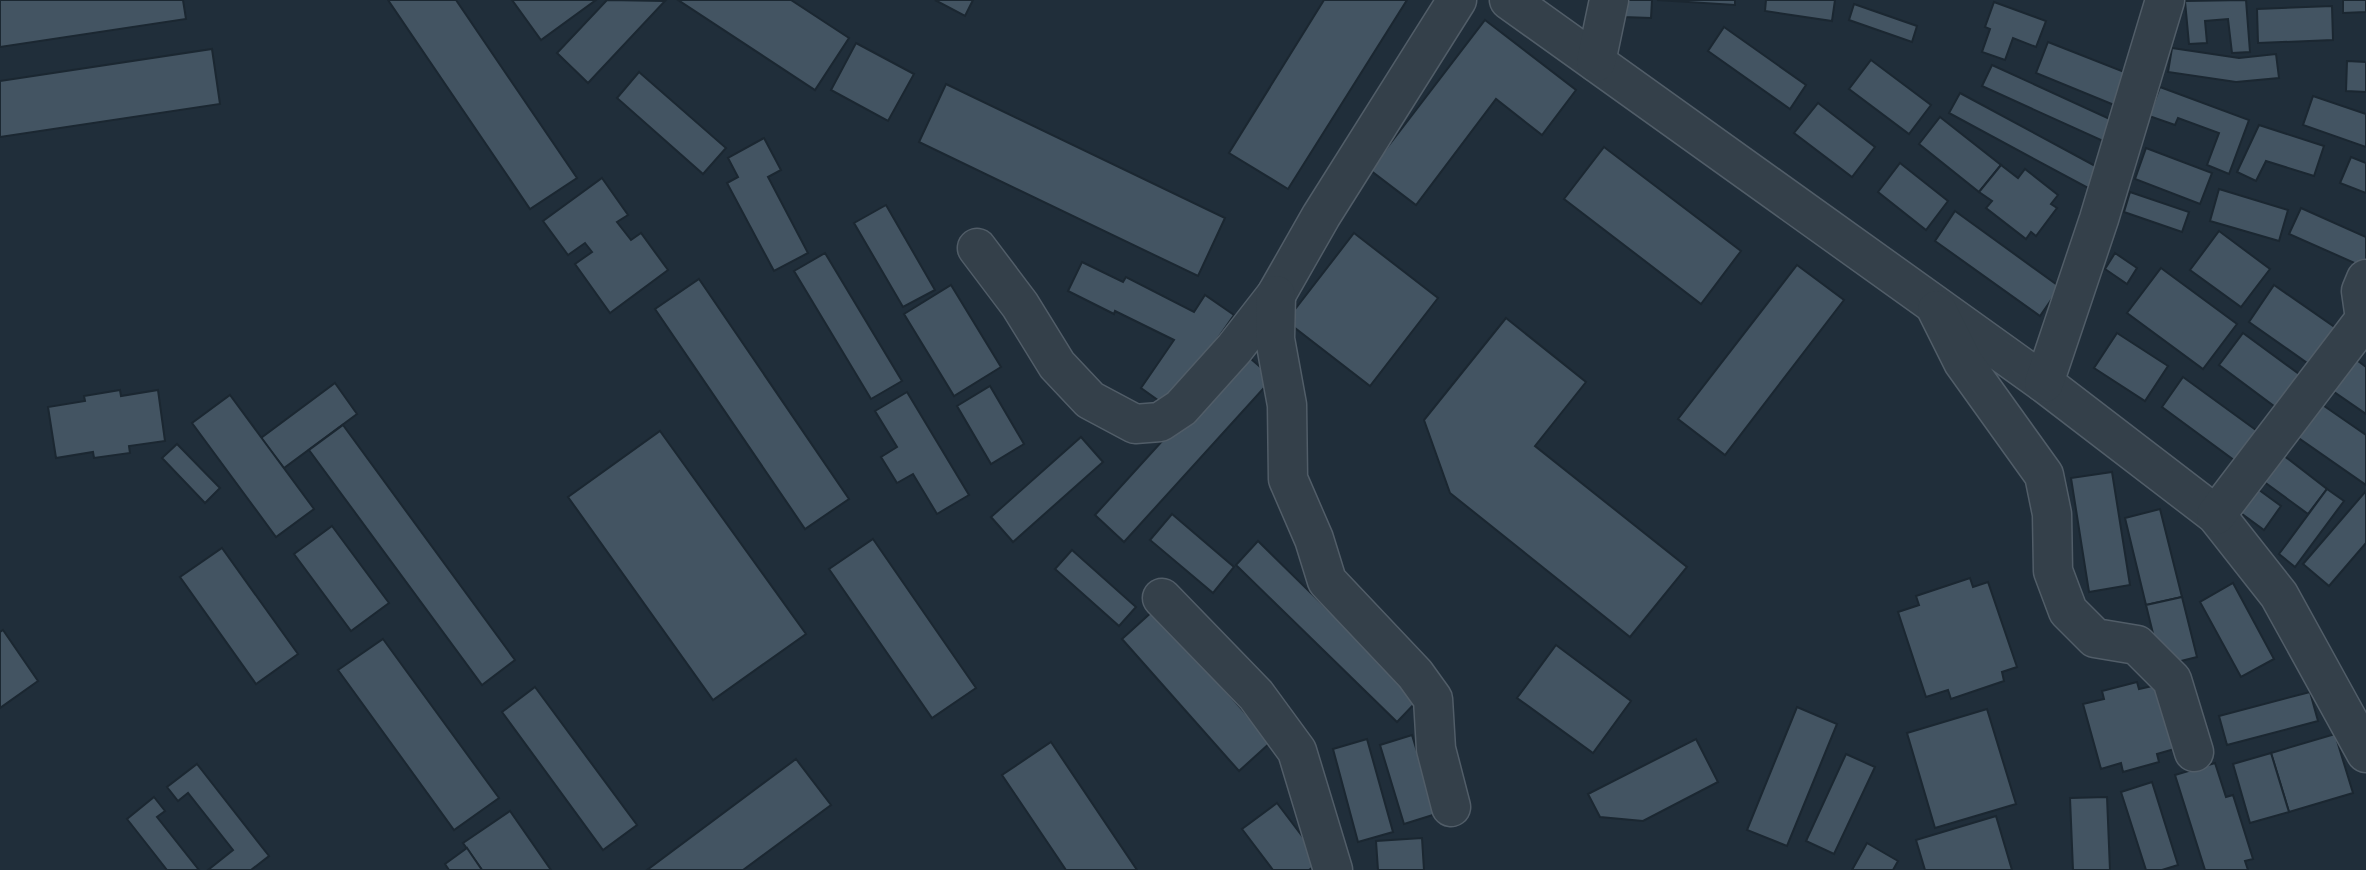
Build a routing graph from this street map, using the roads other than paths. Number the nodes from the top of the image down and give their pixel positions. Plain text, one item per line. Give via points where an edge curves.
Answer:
1 (1457, 0) edge
2 (1509, 0) edge
3 (1609, 0) edge
4 (2165, 0) edge
5 (1596, 62) junction
6 (976, 248) dead end
7 (2366, 279) edge
8 (1276, 296) junction
9 (1935, 305) junction
10 (2044, 383) junction
11 (2216, 516) junction
12 (1162, 598) dead end
13 (2194, 752) dead end
14 (2366, 753) edge
15 (1451, 807) dead end
16 (1333, 870) edge

1 - 8 street
2 - 5 street
3 - 5 street
4 - 10 street
5 - 9 street
6 - 8 street via 1020,305 1057,365 1090,401 1135,424 1160,422 1181,408
7 - 11 street via 2361,291 2365,319
8 - 15 street via 1275,339 1287,405 1288,479 1327,581 1433,699 1436,749
9 - 10 street
9 - 13 street via 1963,362 2044,475 2052,514 2053,571 2068,611 2095,638 2137,645 2172,680
10 - 11 street
11 - 14 street via 2280,595
12 - 16 street via 1256,695 1297,751

